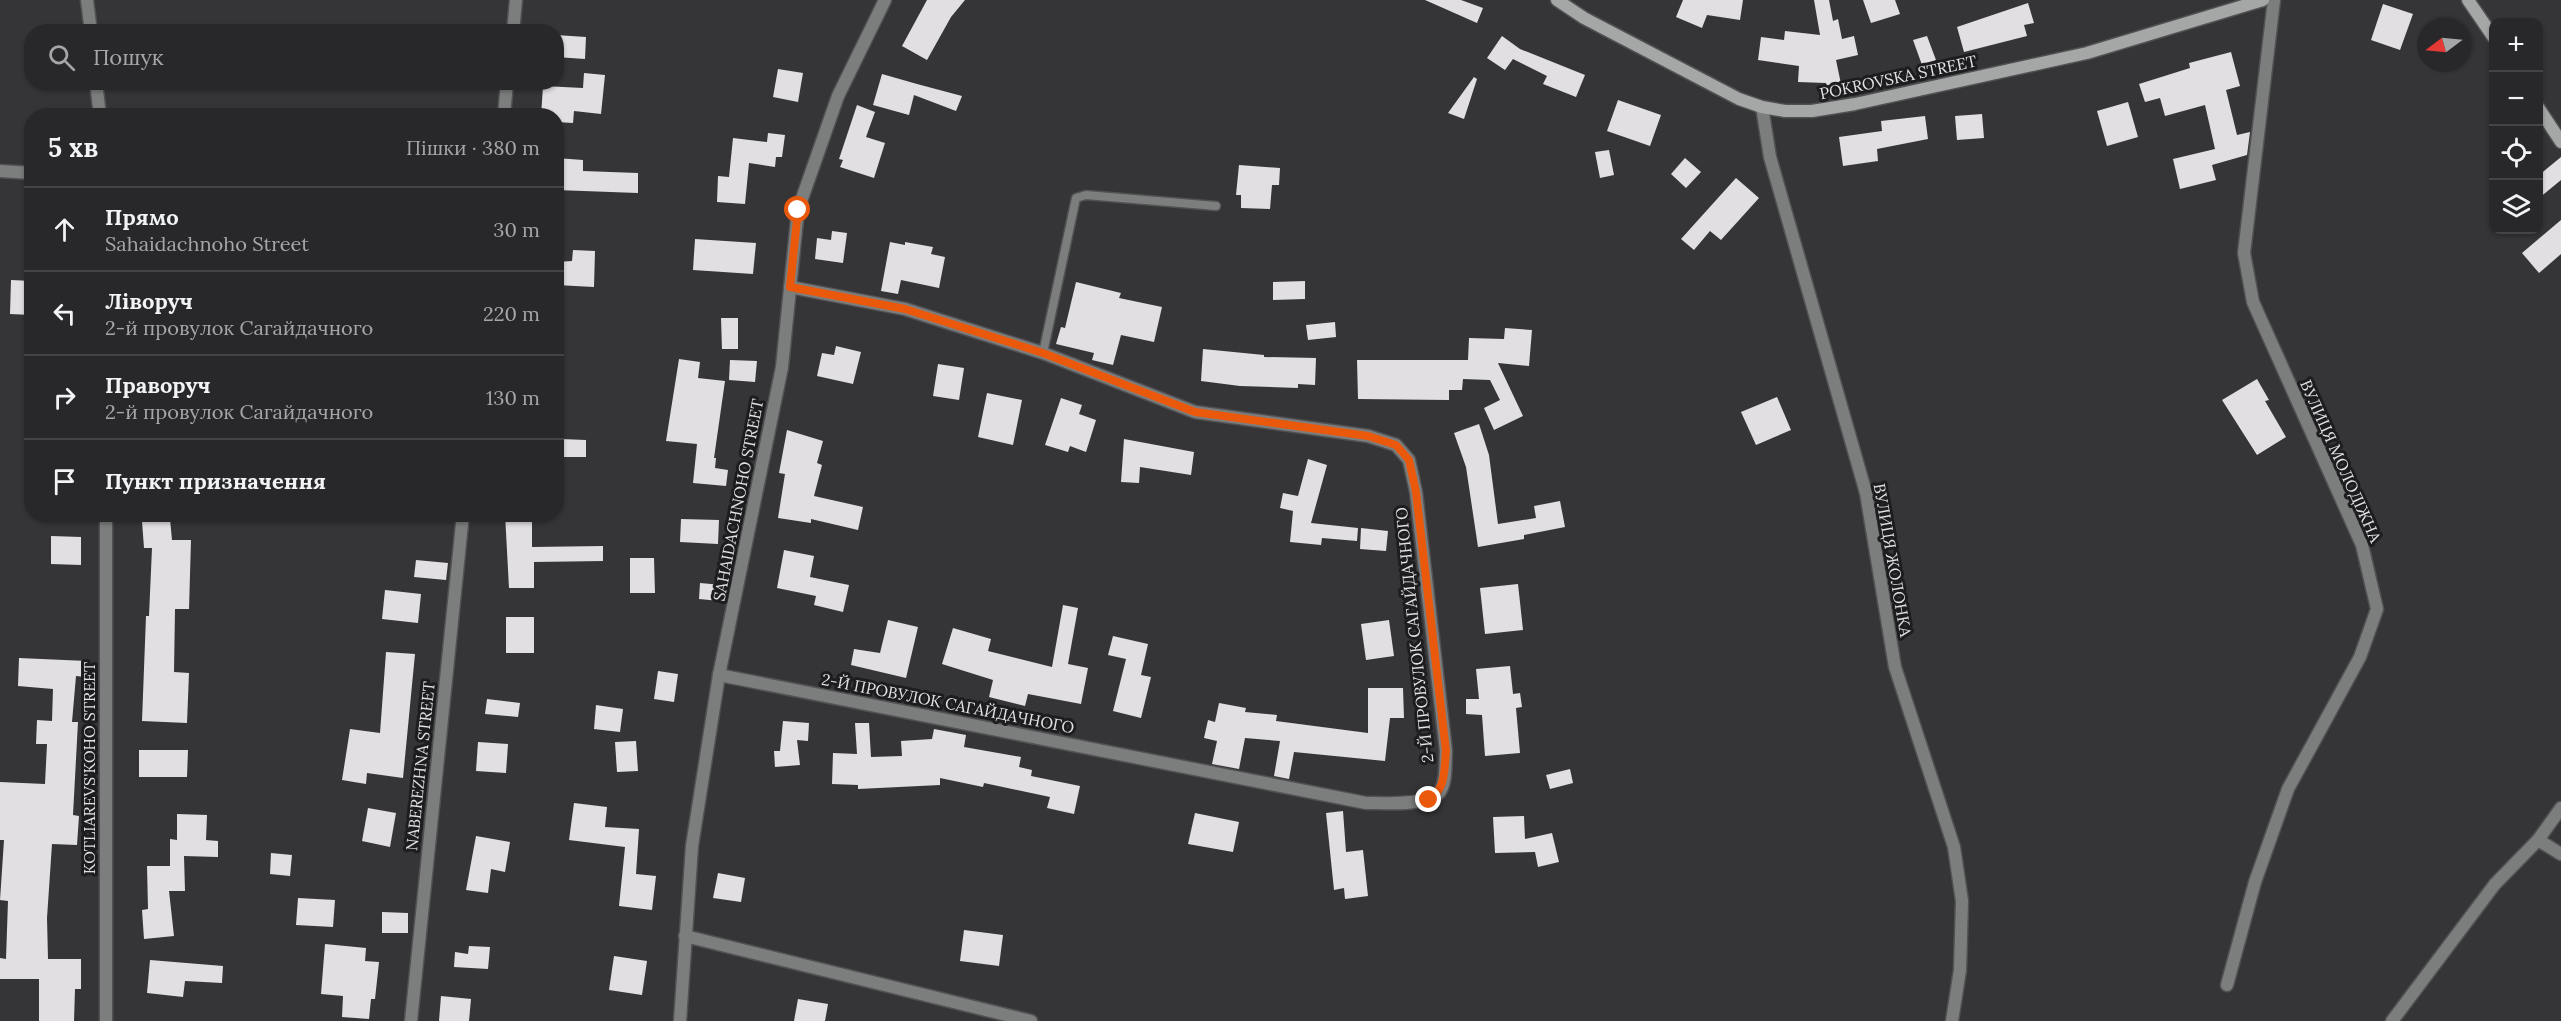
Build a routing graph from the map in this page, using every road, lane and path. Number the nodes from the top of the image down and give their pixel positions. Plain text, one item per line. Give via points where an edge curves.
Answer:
1 (87, 0) edge
2 (516, 0) edge
3 (885, 0) edge
4 (1557, 0) edge
5 (2262, 0) edge
6 (2274, 0) edge
7 (2468, 0) edge
8 (90, 24) edge
9 (514, 24) edge
10 (2489, 32) edge
11 (97, 90) edge
12 (506, 90) edge
13 (1762, 107) junction
14 (99, 108) edge
15 (505, 108) edge
16 (2543, 115) edge
17 (2561, 142) edge
18 (0, 171) edge
19 (24, 172) edge
20 (1216, 206) dead end
21 (790, 287) junction
22 (1043, 353) junction
23 (106, 522) edge
24 (462, 522) edge
25 (720, 675) junction
26 (2561, 808) edge
27 (2538, 840) junction
28 (2561, 854) edge
29 (685, 936) junction
30 (2227, 985) dead end
31 (106, 1021) edge
32 (411, 1021) edge
33 (680, 1021) edge
34 (1031, 1021) edge
35 (1952, 1021) edge
36 (2392, 1021) edge

1 - 8 street
2 - 9 street
3 - 21 street, SAHAIDACHNOHO STREET via 838,96 798,210
4 - 13 street, POKROVSKA STREET via 1739,99
5 - 13 street, POKROVSKA STREET via 2087,53 1866,102 1812,111
6 - 30 street, ВУЛИЦЯ МОЛОДІЖНА via 2244,253 2253,302 2362,545 2377,609 2360,657 2288,789 2255,882
7 - 10 street
11 - 14 street
12 - 15 street
13 - 35 street, ВУЛИЦЯ ЖОЛОНКА via 1770,157 1866,493 1895,667 1954,847 1962,901 1960,970
16 - 17 street
18 - 19 street
20 - 22 lane via 1086,195 1076,198
21 - 22 street, 2-Й ПРОВУЛОК САГАЙДАЧНОГО via 905,309
21 - 25 street, SAHAIDACHNOHO STREET via 782,367
22 - 25 street, 2-Й ПРОВУЛОК САГАЙДАЧНОГО via 1195,412 1368,436 1396,445 1409,460 1416,492 1446,751 1444,782 1439,793 1429,800 1366,803
23 - 31 street, KOTLIAREVS'KOHO STREET
24 - 32 street, NABEREZHNA STREET
25 - 29 street, SAHAIDACHNOHO STREET via 692,846
26 - 27 street
27 - 28 street
27 - 36 street via 2495,884
29 - 33 street, SAHAIDACHNOHO STREET
29 - 34 street

